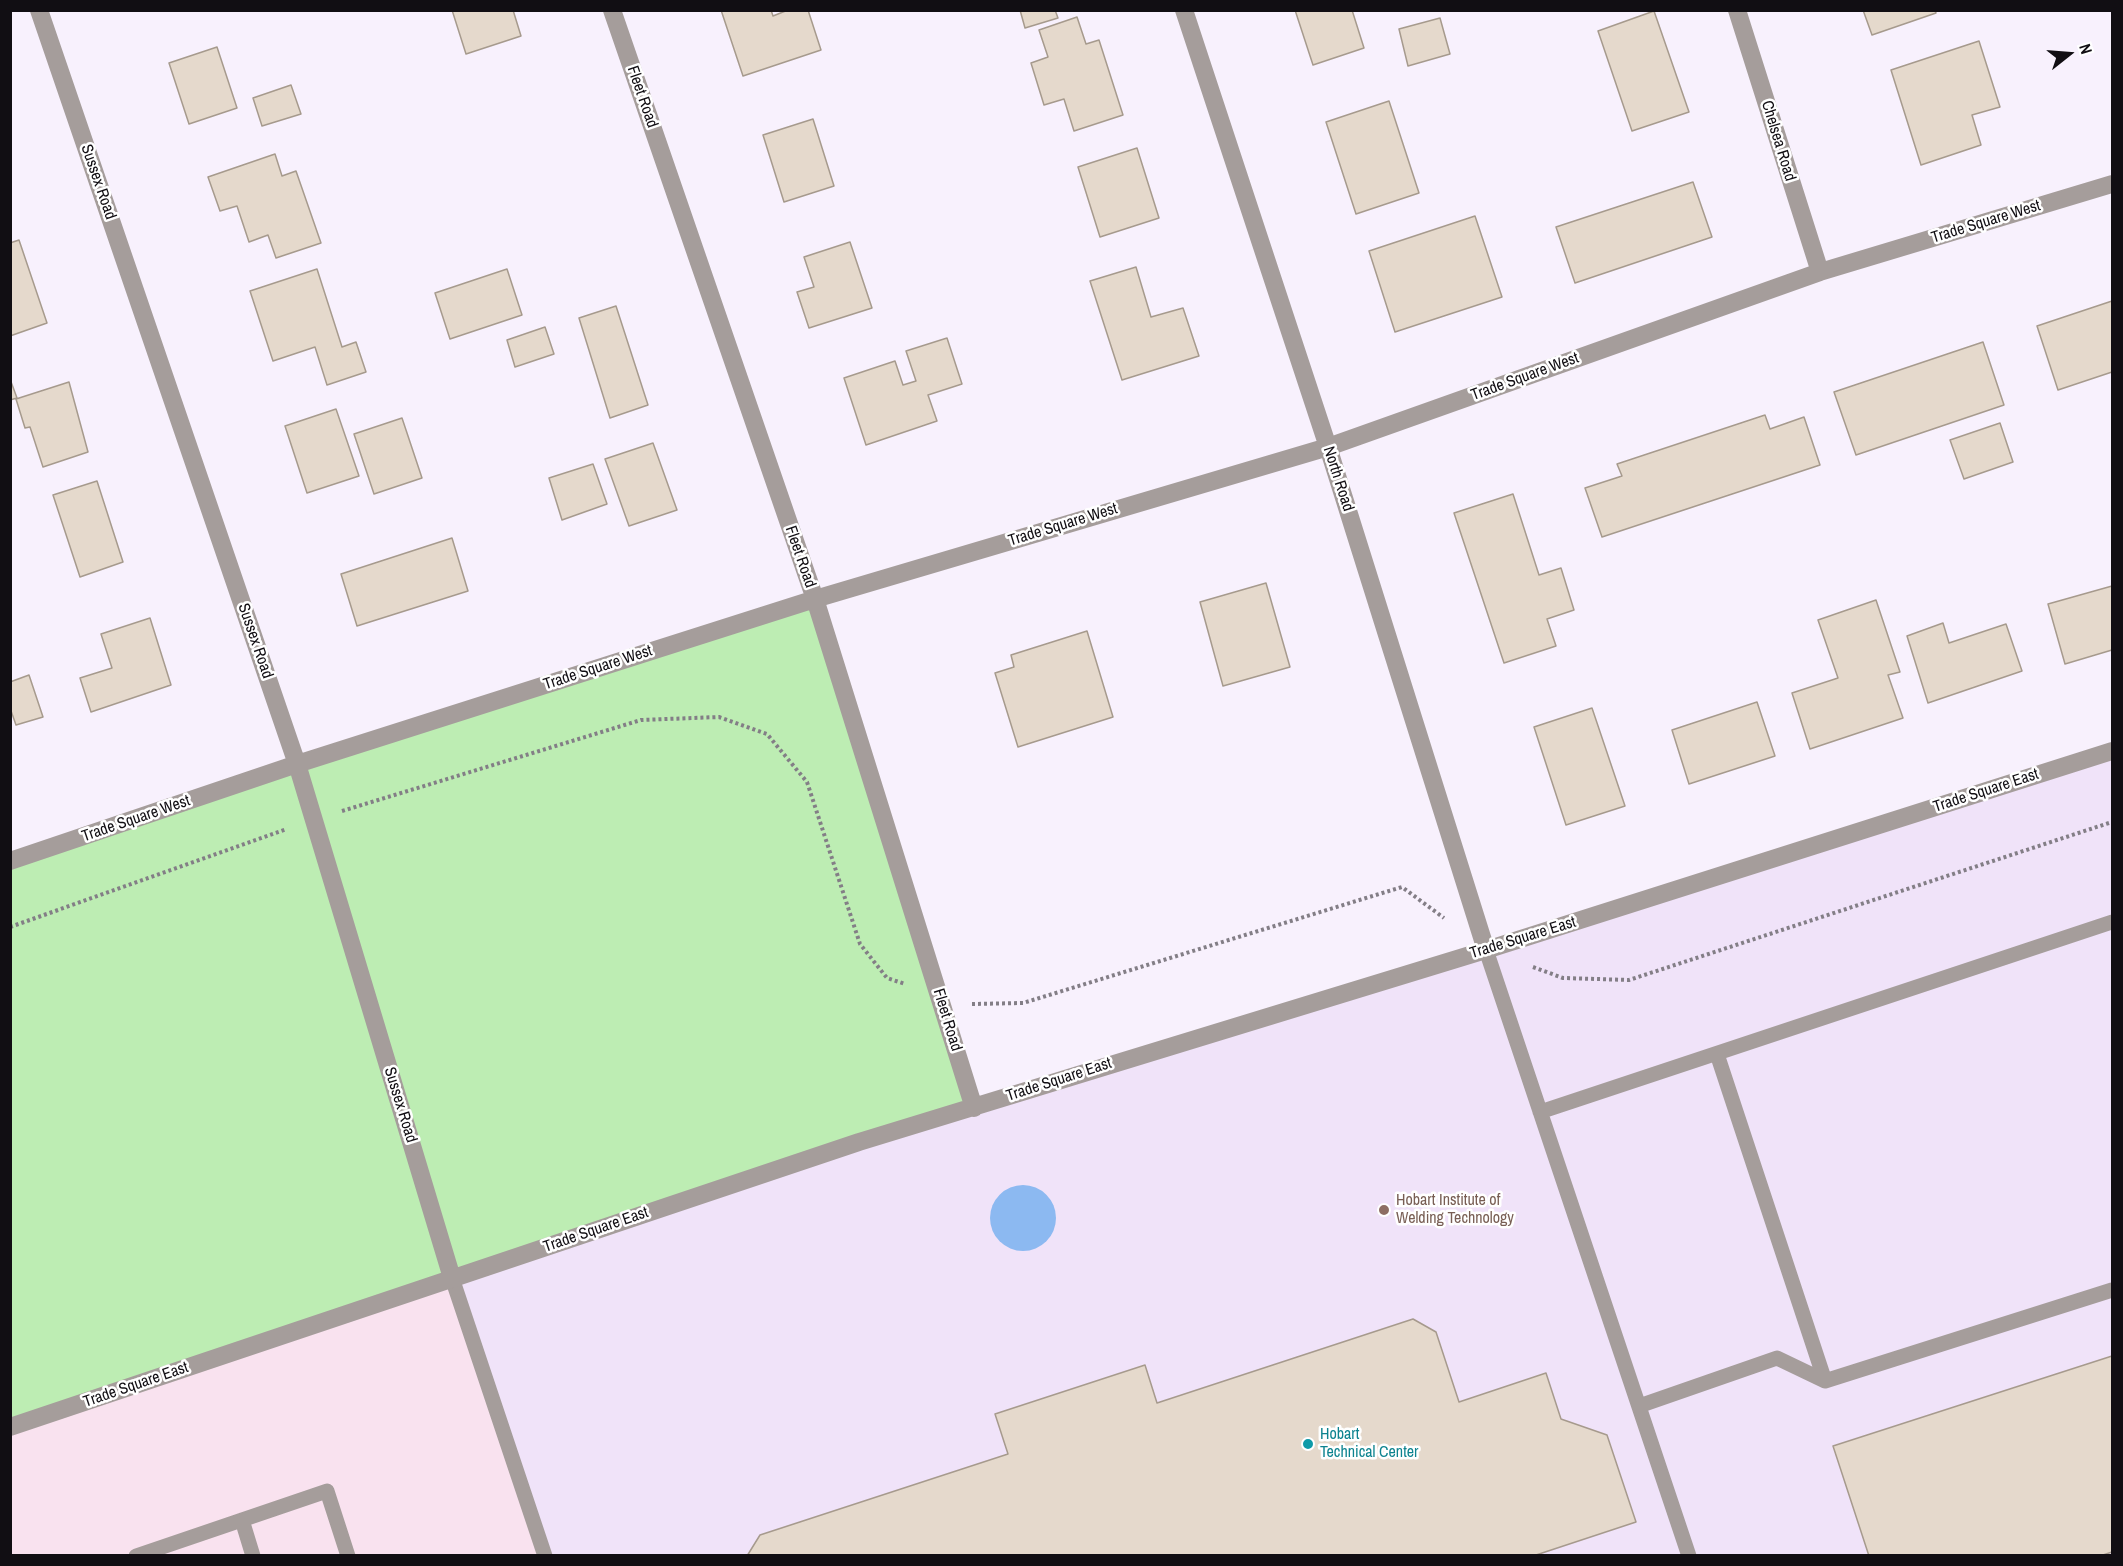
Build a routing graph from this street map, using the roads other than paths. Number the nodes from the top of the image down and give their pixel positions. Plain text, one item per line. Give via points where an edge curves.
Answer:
1 (39, 10) edge
2 (612, 10) edge
3 (1184, 10) edge
4 (1737, 10) edge
5 (2112, 184) edge
6 (1820, 272) junction
7 (1328, 447) junction
8 (815, 599) junction
9 (2112, 751) edge
10 (297, 764) junction
11 (10, 861) edge
12 (2112, 922) edge
13 (1486, 950) junction
14 (1717, 1054) junction
15 (974, 1108) junction
16 (1540, 1112) junction
17 (452, 1278) junction
18 (2112, 1290) edge
19 (1825, 1381) junction
20 (1639, 1406) junction
21 (10, 1428) edge
22 (242, 1520) junction
23 (146, 1554) edge
24 (253, 1556) edge
25 (348, 1556) edge
26 (545, 1556) edge
27 (1689, 1556) edge

1 - 10 street, Sussex Road
2 - 8 street, Fleet Road
3 - 7 street, North Road
4 - 6 street, Chelsea Road
5 - 6 street, Trade Square West
6 - 7 street, Trade Square West
7 - 8 street, Trade Square West
7 - 13 street, North Road
8 - 10 street, Trade Square West
8 - 15 street, Fleet Road
9 - 13 street, Trade Square East
10 - 11 street, Trade Square West
10 - 17 street, Sussex Road
12 - 14 lane
13 - 15 street, Trade Square East
13 - 16 lane
14 - 16 lane
14 - 19 lane
15 - 17 street, Trade Square East
16 - 20 lane
17 - 21 street, Trade Square East
17 - 26 lane
18 - 19 lane
19 - 20 lane via 1777,1358
20 - 27 lane
22 - 23 lane
22 - 24 lane
22 - 25 lane via 327,1491

